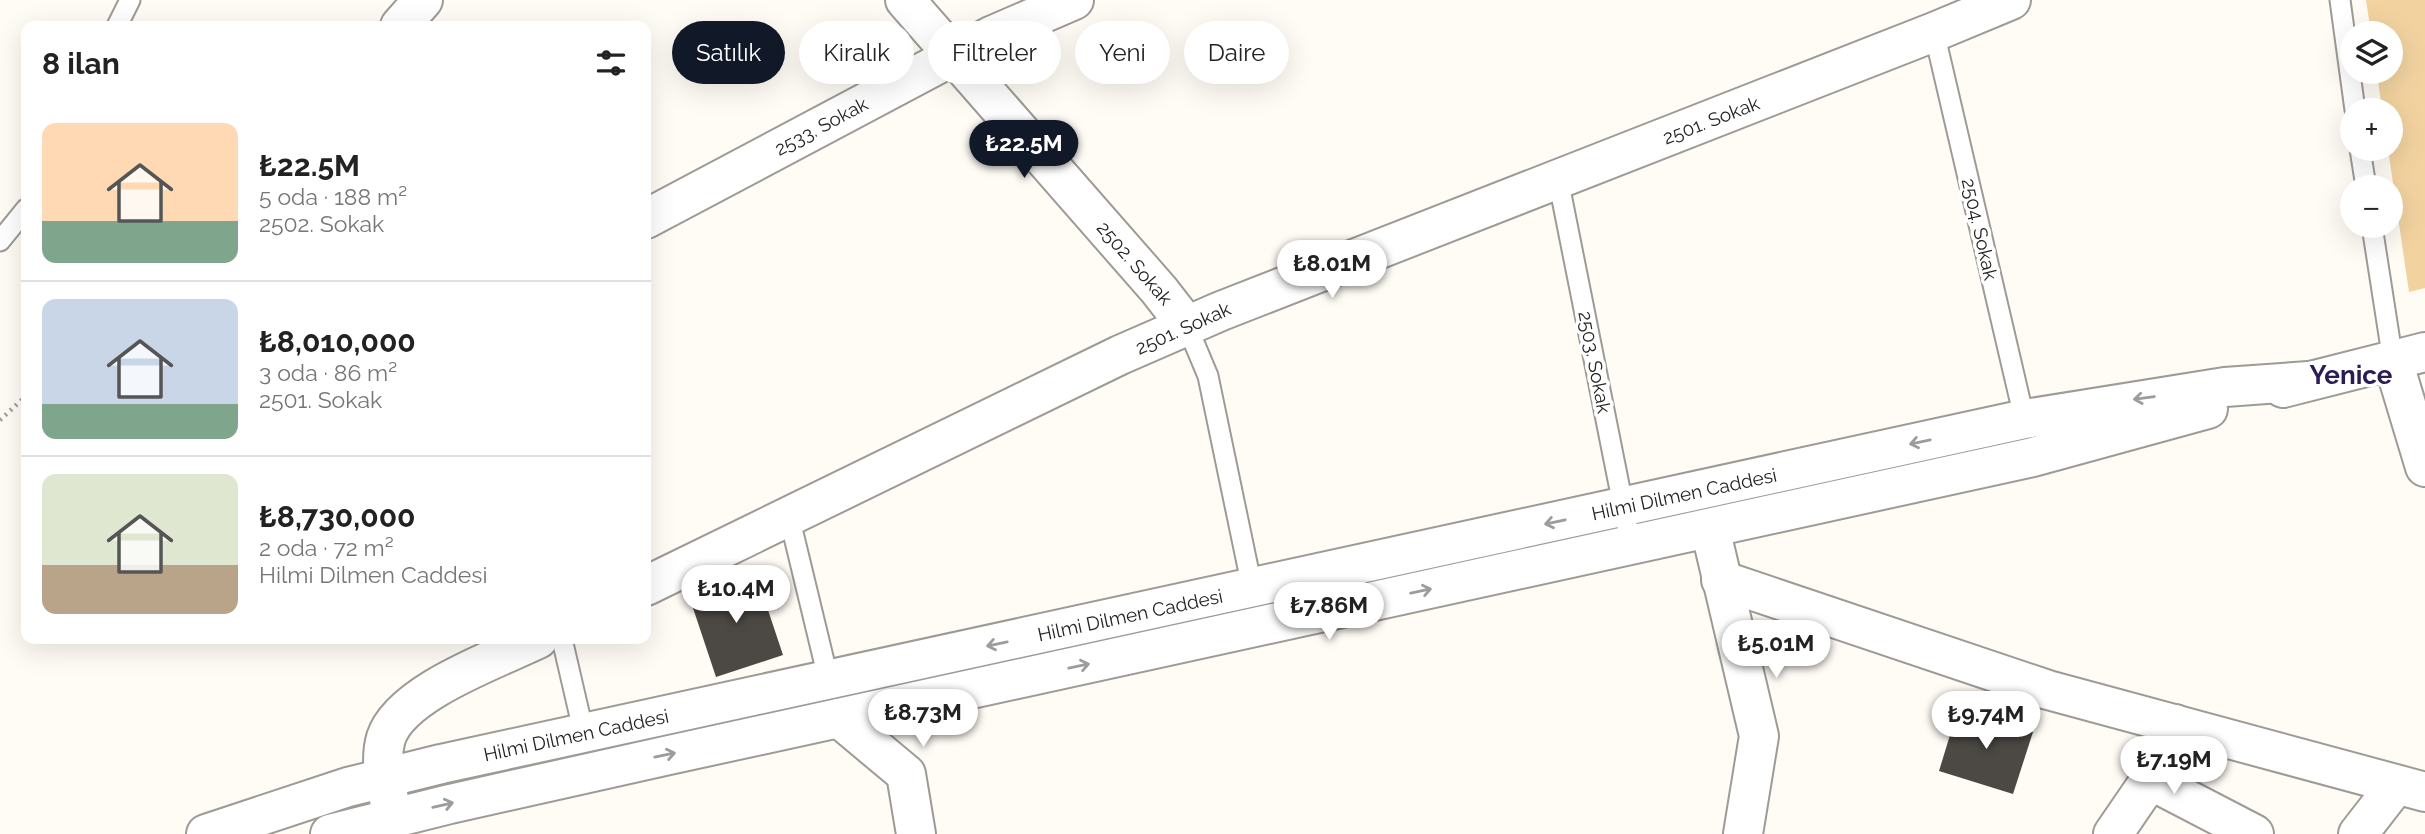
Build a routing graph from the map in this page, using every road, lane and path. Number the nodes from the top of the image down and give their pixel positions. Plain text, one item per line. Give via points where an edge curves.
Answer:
1 (130, 0) edge
2 (423, 0) edge
3 (905, 0) edge
4 (1074, 0) edge
5 (2011, 0) edge
6 (2340, 0) edge
7 (1931, 16) edge
8 (120, 21) edge
9 (404, 21) edge
10 (1029, 21) edge
11 (928, 25) edge
12 (928, 69) edge
13 (980, 84) edge
14 (2353, 98) edge
15 (1558, 179) junction
16 (21, 215) edge
17 (651, 216) edge
18 (2375, 238) edge
19 (0, 241) edge
20 (1186, 326) junction
21 (2409, 357) edge
22 (2309, 381) junction
23 (21, 401) edge
24 (2025, 419) junction
25 (0, 420) edge
26 (2033, 457) junction
27 (2425, 467) edge
28 (1624, 507) junction
29 (789, 516) junction
30 (1710, 528) junction
31 (1631, 545) junction
32 (1721, 580) junction
33 (651, 584) edge
34 (1252, 588) junction
35 (1260, 626) junction
36 (528, 644) edge
37 (563, 644) edge
38 (828, 681) junction
39 (839, 718) junction
40 (2175, 724) junction
41 (584, 734) junction
42 (384, 778) junction
43 (2150, 780) junction
44 (2411, 788) edge
45 (393, 817) junction
46 (206, 834) edge
47 (330, 834) edge
48 (916, 834) edge
49 (1743, 834) edge
50 (2113, 834) edge
51 (2254, 834) edge
52 (2358, 834) edge

1 - 8 lane
2 - 9 street
3 - 11 street, 2502. Sokak
4 - 10 street, 2533. Sokak
5 - 7 street, 2501. Sokak
6 - 14 lane
7 - 15 street, 2501. Sokak
7 - 24 lane, 2504. Sokak
12 - 17 street, 2533. Sokak
13 - 20 street, 2502. Sokak
15 - 20 street, 2501. Sokak
15 - 28 lane, 2503. Sokak
16 - 19 lane
18 - 21 lane
20 - 29 street, 2501. Sokak
20 - 34 lane, 2502. Sokak via 1208,376
21 - 22 street, Hilmi Dilmen Caddesi
21 - 27 street
22 -> 24 street, Hilmi Dilmen Caddesi via 2225,387
22 - 26 street, Hilmi Dilmen Caddesi
23 - 25 path
24 - 26 lane, 2504. Sokak
24 -> 28 street, Hilmi Dilmen Caddesi
26 - 30 street, Hilmi Dilmen Caddesi
28 - 31 lane, 2503. Sokak
28 -> 34 street, Hilmi Dilmen Caddesi
29 - 33 street, 2501. Sokak
29 - 38 lane
30 - 31 street, Hilmi Dilmen Caddesi
30 - 32 street
35 -> 31 street, Hilmi Dilmen Caddesi
32 - 40 street via 2048,690
32 - 49 street via 1759,736
34 - 35 lane, 2502. Sokak
34 -> 38 street, Hilmi Dilmen Caddesi
39 -> 35 street, Hilmi Dilmen Caddesi
36 - 42 street via 446,683 395,720 383,759
37 - 41 lane
38 - 39 lane
38 - 41 street, Hilmi Dilmen Caddesi
45 -> 39 street, Hilmi Dilmen Caddesi
39 - 48 street via 906,774
40 - 43 street
40 - 44 street
41 - 42 street, Hilmi Dilmen Caddesi
42 - 45 street
42 - 46 street, Hilmi Dilmen Caddesi
43 - 50 street
43 - 51 street
44 - 52 street
45 - 47 street, Hilmi Dilmen Caddesi

